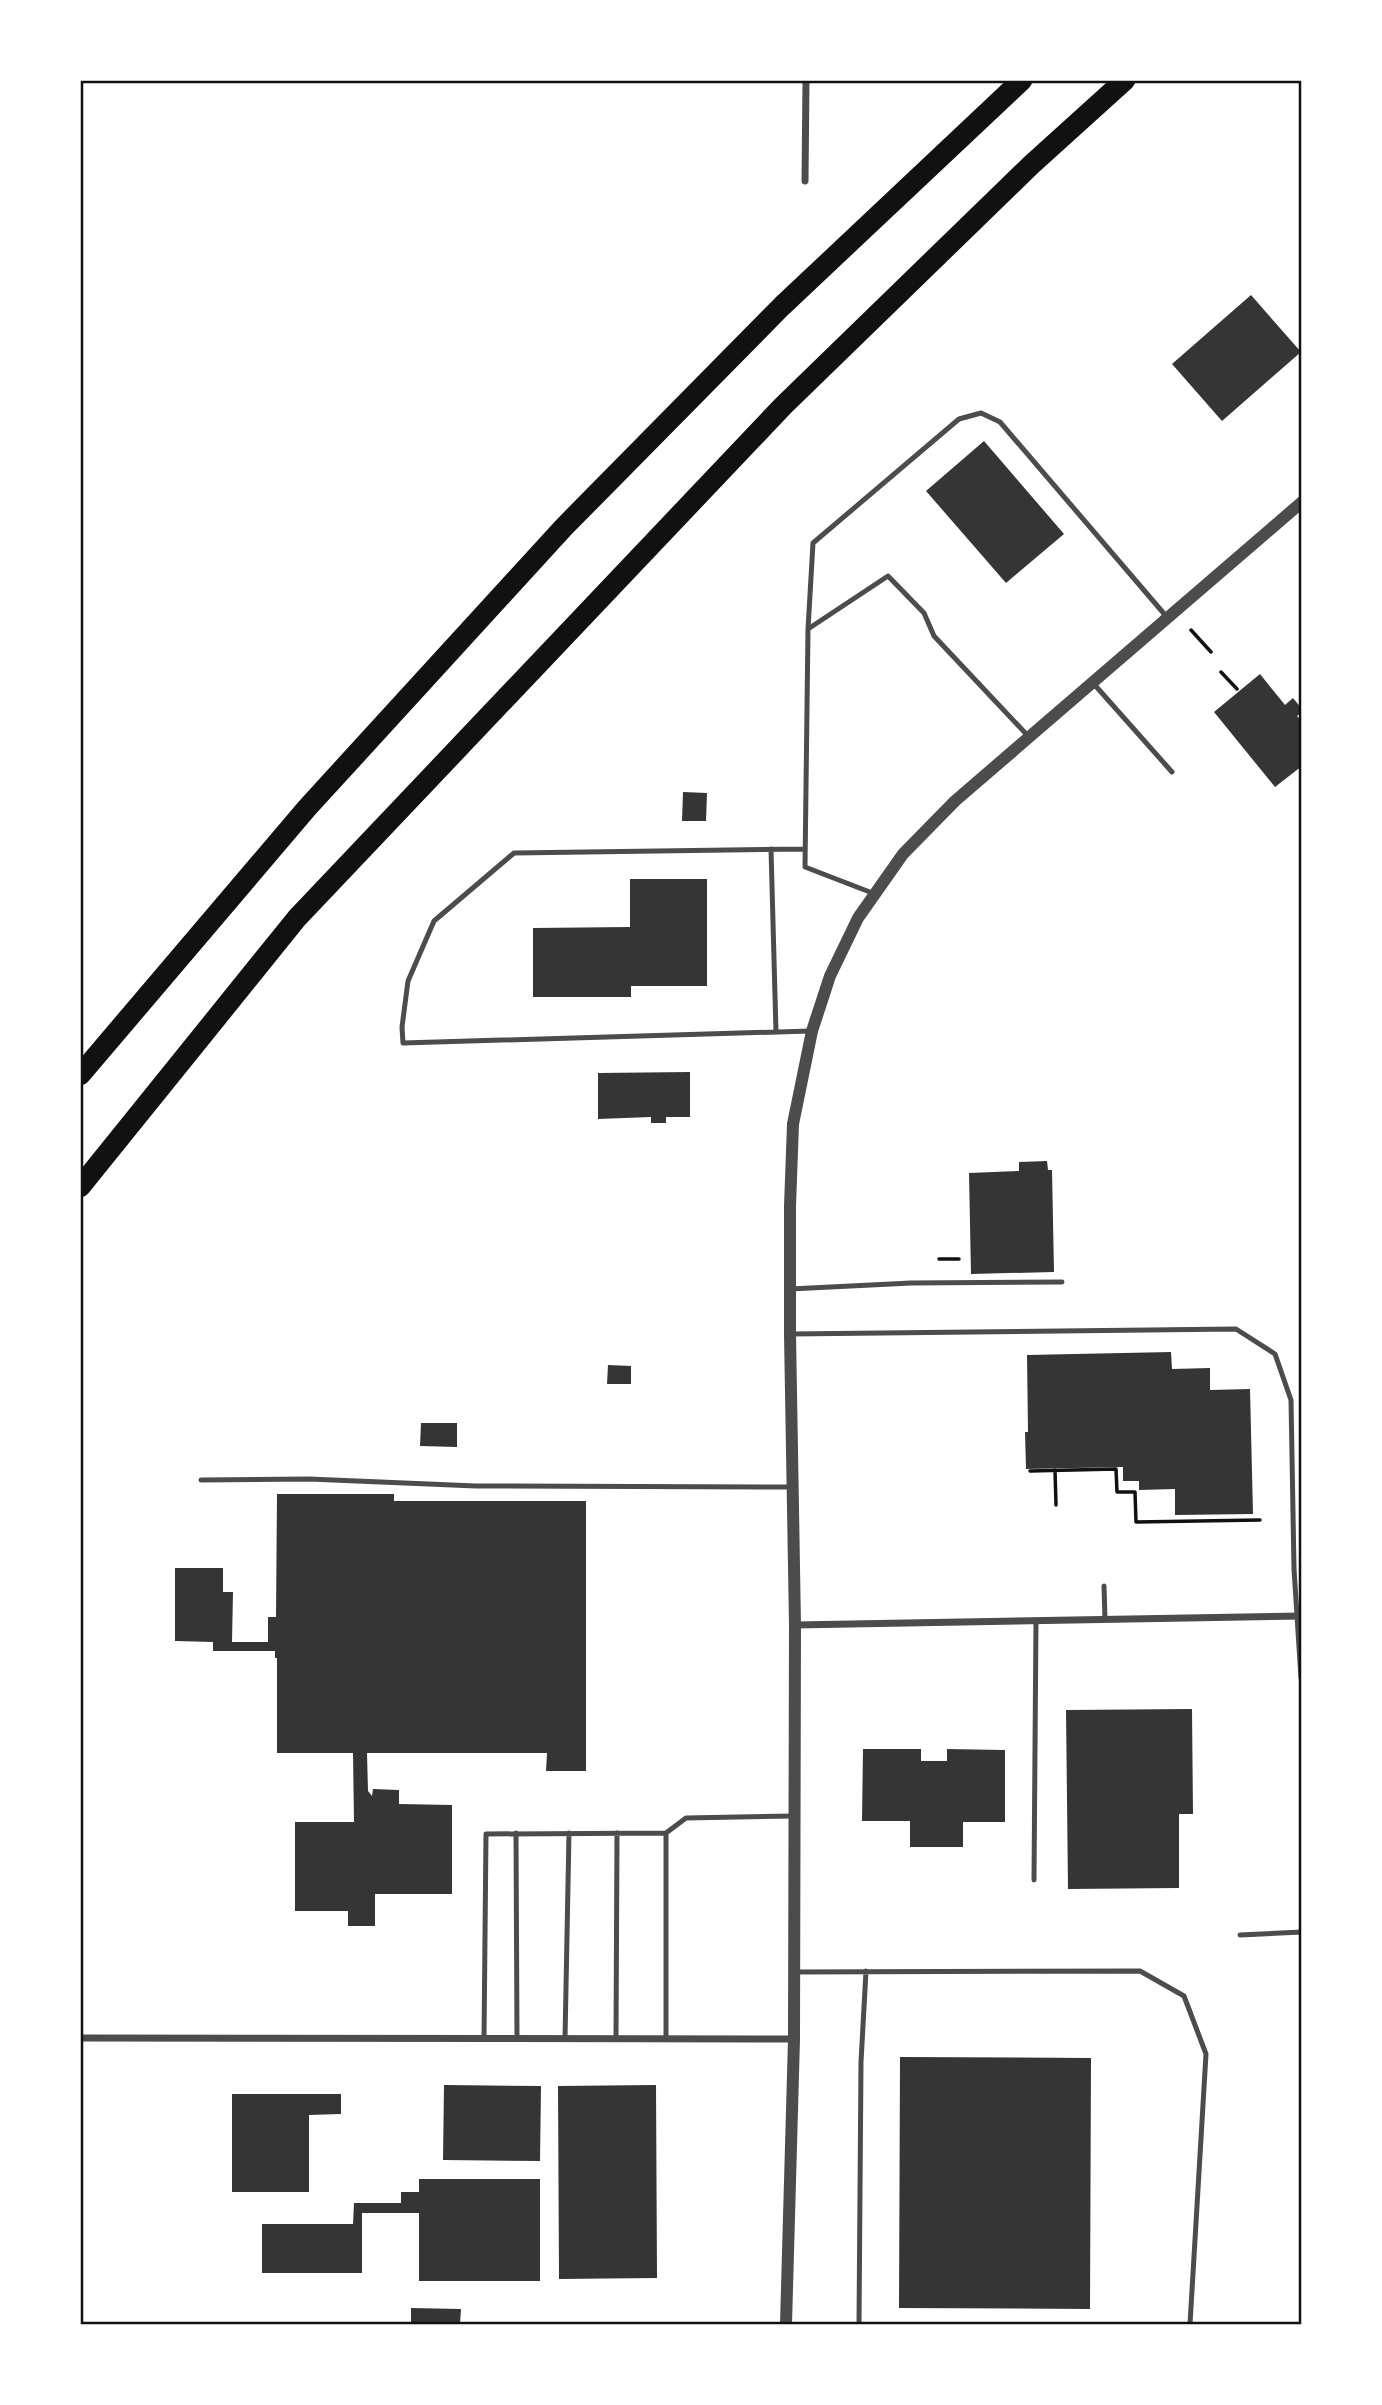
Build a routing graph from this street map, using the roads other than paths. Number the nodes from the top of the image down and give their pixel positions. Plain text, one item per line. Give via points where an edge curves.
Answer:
1 (806, 80) edge
2 (1022, 80) edge
3 (1125, 80) edge
4 (805, 181) dead end
5 (1301, 502) edge
6 (1168, 618) junction
7 (808, 629) junction
8 (1093, 683) junction
9 (1029, 737) junction
10 (1172, 772) dead end
11 (771, 849) junction
12 (805, 849) junction
13 (875, 894) junction
14 (813, 1031) junction
15 (776, 1032) junction
16 (80, 1074) edge
17 (80, 1187) edge
18 (1062, 1282) dead end
19 (790, 1289) junction
20 (790, 1334) junction
21 (201, 1480) dead end
22 (793, 1487) junction
23 (1104, 1587) dead end
24 (1300, 1616) edge
25 (1105, 1619) junction
26 (1037, 1620) junction
27 (795, 1625) junction
28 (1301, 1678) edge
29 (1301, 1767) edge
30 (793, 1816) junction
31 (516, 1833) junction
32 (569, 1833) junction
33 (617, 1833) junction
34 (666, 1833) junction
35 (1034, 1880) dead end
36 (1301, 1932) edge
37 (1240, 1935) dead end
38 (866, 1971) junction
39 (794, 1972) junction
40 (80, 2038) edge
41 (484, 2039) junction
42 (517, 2039) junction
43 (565, 2039) junction
44 (616, 2039) junction
45 (666, 2039) junction
46 (794, 2039) junction
47 (786, 2325) edge
48 (859, 2325) edge
49 (1190, 2325) edge

1 - 4 street
2 - 16 highway via 782,306 564,527 307,808
3 - 17 highway via 783,406 297,918
5 - 6 street
6 - 7 lane via 1000,422 981,413 959,419 813,543
6 - 8 street
7 - 9 lane via 888,576 924,613 934,636
7 - 12 lane
8 - 9 street
8 - 10 lane
9 - 13 street via 903,854
11 - 12 lane
11 - 15 lane
11 - 15 lane via 514,853 434,921 408,981 402,1027 403,1043
12 - 13 lane via 805,866
13 - 14 street via 830,976
14 - 15 lane
14 - 19 street via 793,1125
18 - 19 lane
19 - 20 street
20 - 22 street
20 - 24 lane via 1236,1329 1275,1354 1291,1400 1294,1569
21 - 22 lane
22 - 27 street
23 - 25 lane
24 - 25 street
24 - 28 lane
25 - 26 street
26 - 27 street
26 - 35 lane
27 - 30 street
28 - 29 lane
30 - 34 lane via 686,1818
30 - 39 street
31 - 32 lane
31 - 41 lane via 486,1834
31 - 42 lane
32 - 33 lane
32 - 43 lane
33 - 34 lane
33 - 44 lane
34 - 45 lane
36 - 37 lane
38 - 39 lane
38 - 48 lane
38 - 49 lane via 1140,1971 1184,1996 1206,2054
39 - 46 street
40 - 41 street
41 - 42 street
42 - 43 street
43 - 44 street
44 - 45 street
45 - 46 street
46 - 47 street

